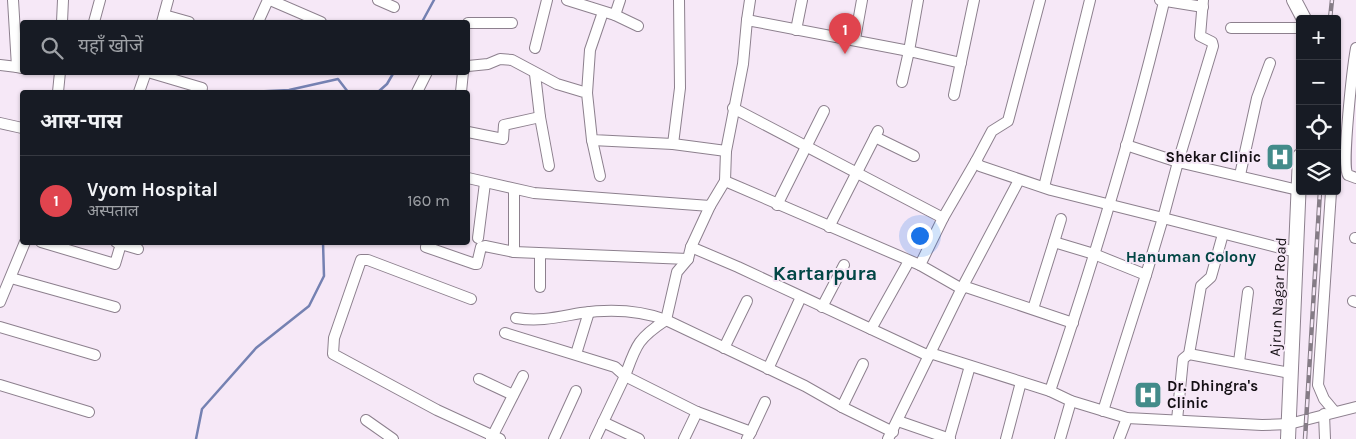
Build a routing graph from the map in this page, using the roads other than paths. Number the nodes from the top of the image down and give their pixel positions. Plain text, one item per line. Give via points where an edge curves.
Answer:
1 (13, 0) edge
2 (63, 0) edge
3 (100, 0) edge
4 (168, 0) edge
5 (269, 0) edge
6 (378, 0) edge
7 (547, 0) edge
8 (567, 0) edge
9 (620, 0) edge
10 (679, 0) edge
11 (750, 0) edge
12 (802, 0) edge
13 (862, 0) edge
14 (918, 0) edge
15 (974, 0) edge
16 (1040, 0) edge
17 (1090, 0) edge
18 (1294, 0) edge
19 (1162, 1) edge
20 (1203, 3) edge
21 (394, 7) dead end
22 (603, 12) junction
23 (615, 15) junction
24 (1302, 15) edge
25 (163, 19) edge
26 (62, 20) edge
27 (95, 20) edge
28 (259, 20) edge
29 (316, 20) edge
30 (747, 20) junction
31 (470, 23) edge
32 (512, 23) dead end
33 (638, 26) dead end
34 (1231, 28) dead end
35 (1296, 28) edge
36 (796, 30) junction
37 (855, 40) junction
38 (535, 48) dead end
39 (1356, 48) edge
40 (909, 51) junction
41 (961, 63) junction
42 (1270, 63) dead end
43 (0, 65) edge
44 (470, 66) edge
45 (20, 67) edge
46 (535, 74) junction
47 (60, 75) edge
48 (146, 75) edge
49 (157, 75) edge
50 (426, 75) edge
51 (463, 75) edge
52 (902, 82) dead end
53 (202, 88) dead end
54 (58, 90) edge
55 (140, 90) edge
56 (418, 90) edge
57 (461, 90) edge
58 (587, 93) junction
59 (954, 95) dead end
60 (733, 108) junction
61 (824, 111) dead end
62 (540, 117) junction
63 (1353, 117) edge
64 (0, 123) edge
65 (20, 128) edge
66 (470, 132) edge
67 (592, 140) junction
68 (673, 144) junction
69 (1126, 145) junction
70 (808, 146) junction
71 (726, 151) junction
72 (914, 156) dead end
73 (976, 161) junction
74 (1178, 162) junction
75 (549, 166) dead end
76 (857, 172) junction
77 (1240, 175) junction
78 (600, 176) dead end
79 (1356, 178) edge
80 (470, 179) edge
81 (1019, 180) junction
82 (724, 181) junction
83 (485, 183) junction
84 (1044, 188) junction
85 (514, 189) junction
86 (1296, 189) edge
87 (1298, 195) edge
88 (1331, 195) edge
89 (777, 205) junction
90 (1108, 205) junction
91 (710, 206) junction
92 (943, 218) junction
93 (1163, 218) junction
94 (1061, 219) dead end
95 (829, 227) junction
96 (1224, 234) junction
97 (478, 238) dead end
98 (1054, 242) junction
99 (24, 245) edge
100 (52, 245) edge
101 (118, 245) edge
102 (125, 245) edge
103 (426, 245) edge
104 (691, 247) junction
105 (138, 249) dead end
106 (514, 252) junction
107 (1296, 252) junction
108 (540, 254) junction
109 (1094, 254) junction
110 (688, 259) junction
111 (910, 261) junction
112 (844, 265) dead end
113 (920, 265) junction
114 (1146, 275) junction
115 (11, 278) junction
116 (540, 287) dead end
117 (962, 287) junction
118 (1248, 292) dead end
119 (801, 297) junction
120 (472, 299) dead end
121 (747, 301) dead end
122 (0, 302) edge
123 (116, 307) dead end
124 (822, 307) junction
125 (1033, 309) junction
126 (589, 312) junction
127 (516, 318) dead end
128 (666, 320) junction
129 (1073, 322) junction
130 (0, 326) edge
131 (870, 329) junction
132 (505, 333) dead end
133 (724, 348) junction
134 (576, 354) junction
135 (1189, 354) junction
136 (96, 355) dead end
137 (929, 355) junction
138 (1239, 362) junction
139 (863, 364) dead end
140 (970, 366) junction
141 (768, 369) junction
142 (1290, 373) junction
143 (522, 376) dead end
144 (624, 376) junction
145 (479, 379) dead end
146 (1021, 382) junction
147 (0, 385) edge
148 (576, 391) dead end
149 (1050, 391) junction
150 (513, 395) junction
151 (1071, 401) junction
152 (765, 402) dead end
153 (842, 407) junction
154 (1356, 407) edge
155 (1103, 411) junction
156 (89, 412) dead end
157 (697, 412) junction
158 (1329, 413) junction
159 (1128, 418) junction
160 (366, 420) dead end
161 (1178, 420) junction
162 (898, 421) junction
163 (603, 422) junction
164 (1289, 424) junction
165 (749, 435) edge
166 (890, 435) edge
167 (386, 437) edge
168 (495, 438) edge
169 (554, 439) edge
170 (595, 439) edge
171 (639, 439) edge
172 (684, 439) edge
173 (949, 439) edge
174 (1006, 439) edge
175 (1060, 439) edge
176 (1120, 439) edge
177 (1288, 439) edge
178 (1325, 439) edge

1 - 45 street
2 - 26 street
3 - 27 street
4 - 25 street
5 - 28 street
5 - 29 street
6 - 21 street
7 - 38 street
8 - 22 street
9 - 23 street
10 - 68 street via 680,88
11 - 30 street
12 - 36 street
13 - 37 street
14 - 40 street
15 - 41 street
16 - 73 street via 1008,121 992,132
17 - 84 street
18 - 24 street
19 - 20 street
19 - 69 street
20 - 74 street via 1200,36 1212,42 1213,46
22 - 23 street
22 - 58 street via 590,50
23 - 33 street
30 - 36 street
30 - 60 street via 743,64
31 - 32 street
34 - 35 street
36 - 37 street
37 - 40 street
39 - 63 street via 1348,97
40 - 41 street
40 - 52 street
41 - 59 street
42 - 77 street via 1257,98
43 - 45 street
44 - 46 street via 500,59 512,60
46 - 58 street
46 - 62 street
47 - 54 street
48 - 55 street
49 - 53 street
50 - 56 street
51 - 57 street
58 - 67 street
60 - 70 street
60 - 71 street
61 - 70 street
62 - 66 street via 504,125 503,138
62 - 75 street
63 - 79 street via 1345,172
64 - 65 street
67 - 68 street
67 - 78 street
68 - 71 street
69 - 74 street
69 - 90 street
70 - 76 street
70 - 89 street
71 - 82 street
72 - 76 street via 877,134
73 - 81 street via 980,166
73 - 92 street
74 - 77 street
74 - 93 street
76 - 92 street
76 - 95 street
77 - 86 street
80 - 83 street
81 - 84 street
81 - 117 street
82 - 89 street
82 - 91 street
83 - 85 street
83 - 97 street
84 - 90 street
85 - 91 street via 534,194
85 - 106 street
87 - 107 street, Ajrun Nagar Road
88 - 158 street via 1318,384
89 - 95 street
90 - 93 street
90 - 109 street
91 - 104 street
92 - 113 street
93 - 96 street
93 - 114 street
94 - 98 street
95 - 111 street
96 - 107 street
96 - 135 street via 1211,277 1201,286
98 - 109 street
98 - 125 street
99 - 115 street
100 - 101 street via 115,264
102 - 105 street
103 - 106 street via 475,264 485,246
104 - 110 street
104 - 119 street
106 - 108 street
107 - 142 street, Ajrun Nagar Road
108 - 110 street
108 - 116 street
109 - 114 street
109 - 129 street
110 - 128 street via 677,272
111 - 113 street
111 - 131 street
112 - 124 street
113 - 117 street
114 - 155 street
115 - 122 street
115 - 123 street
117 - 125 street
117 - 137 street
118 - 138 street
119 - 124 street
119 - 141 street
120 - 168 street via 361,260 334,338 333,354
121 - 133 street
124 - 131 street
125 - 129 street
126 - 127 street via 534,321
126 - 128 street via 632,311
126 - 134 street
128 - 133 street
128 - 144 street via 645,334 634,350
129 - 149 street
130 - 136 street
131 - 137 street
132 - 134 street
133 - 141 street
134 - 144 street via 615,367
135 - 138 street
135 - 161 street via 1183,359
137 - 140 street
137 - 162 street
138 - 142 street
139 - 153 street
140 - 146 street
140 - 173 street
141 - 153 street
142 - 164 street, Ajrun Nagar Road
143 - 150 street
144 - 157 street
144 - 163 street
145 - 150 street
146 - 149 street
146 - 174 street
147 - 156 street
148 - 169 street
149 - 151 street
150 - 168 street
151 - 155 street
151 - 175 street
152 - 165 street
153 - 166 street
154 - 158 street
155 - 159 street
157 - 165 street
157 - 172 street
158 - 164 street
158 - 178 street
159 - 161 street
159 - 176 street
160 - 167 street
161 - 164 street
162 - 166 street
162 - 173 street
163 - 170 street
163 - 171 street
164 - 177 street, Ajrun Nagar Road

